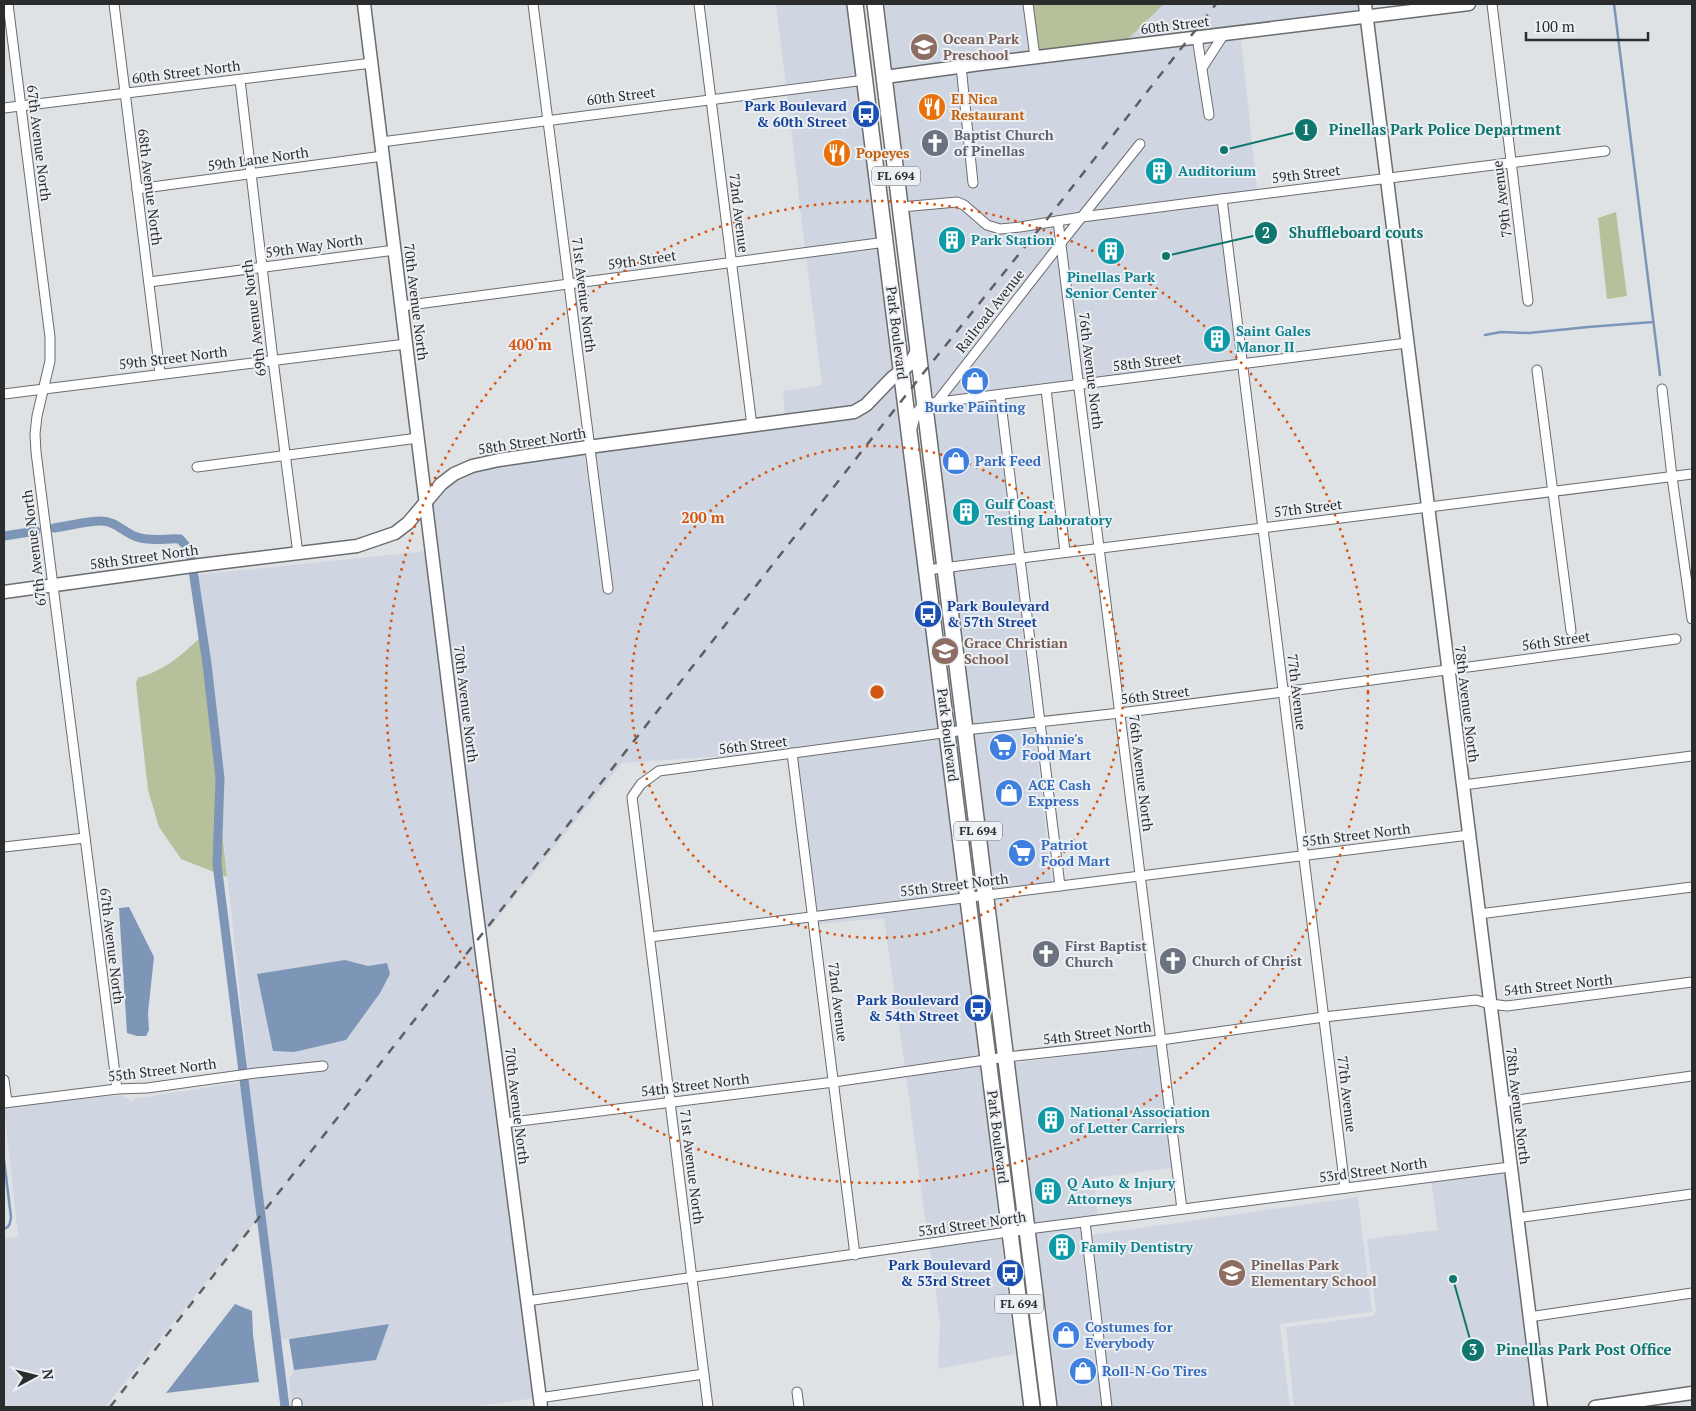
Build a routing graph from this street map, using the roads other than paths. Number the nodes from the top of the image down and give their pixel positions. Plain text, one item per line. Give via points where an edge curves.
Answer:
1 (8, 4) edge
2 (114, 4) edge
3 (364, 4) edge
4 (533, 4) edge
5 (699, 4) edge
6 (855, 4) edge
7 (875, 4) edge
8 (1028, 4) edge
9 (1469, 4) edge
10 (1492, 4) edge
11 (1366, 10) edge
12 (858, 22) junction
13 (1224, 34) junction
14 (1197, 37) junction
15 (1035, 57) junction
16 (372, 63) junction
17 (961, 66) junction
18 (1202, 68) junction
19 (885, 77) junction
20 (240, 80) junction
21 (865, 80) junction
22 (125, 93) junction
23 (711, 100) junction
24 (21, 106) junction
25 (4, 108) edge
26 (1209, 115) dead end
27 (548, 120) junction
28 (890, 128) junction
29 (381, 142) junction
30 (1140, 144) dead end
31 (1605, 151) dead end
32 (383, 156) junction
33 (1512, 163) junction
34 (876, 166) junction
35 (251, 173) junction
36 (1387, 178) junction
37 (973, 183) dead end
38 (137, 189) junction
39 (1222, 199) junction
40 (900, 207) junction
41 (1082, 217) junction
42 (1058, 221) junction
43 (1061, 243) junction
44 (886, 248) junction
45 (395, 250) junction
46 (731, 262) junction
47 (263, 267) junction
48 (149, 282) junction
49 (569, 284) junction
50 (912, 299) junction
51 (1528, 301) dead end
52 (402, 306) junction
53 (1407, 343) junction
54 (406, 344) junction
55 (918, 349) junction
56 (272, 360) junction
57 (1242, 364) junction
58 (1537, 370) dead end
59 (901, 372) junction
60 (160, 373) junction
61 (1079, 384) junction
62 (44, 388) junction
63 (1046, 389) junction
64 (1662, 389) dead end
65 (4, 394) edge
66 (1000, 394) junction
67 (931, 403) junction
68 (752, 426) junction
69 (910, 435) junction
70 (418, 438) junction
71 (588, 447) junction
72 (286, 455) junction
73 (197, 467) dead end
74 (1692, 474) edge
75 (1672, 477) junction
76 (1553, 492) junction
77 (426, 502) junction
78 (1428, 507) junction
79 (1263, 527) junction
80 (1099, 548) junction
81 (1065, 552) junction
82 (298, 554) junction
83 (1020, 558) junction
84 (945, 567) junction
85 (927, 570) junction
86 (52, 585) junction
87 (608, 589) dead end
88 (4, 592) edge
89 (1692, 619) edge
90 (1571, 631) dead end
91 (1676, 639) dead end
92 (1448, 671) junction
93 (1284, 692) junction
94 (1120, 713) junction
95 (1039, 722) junction
96 (966, 730) junction
97 (947, 733) junction
98 (792, 753) junction
99 (1692, 756) edge
100 (641, 784) joint
101 (1463, 785) junction
102 (1469, 836) junction
103 (84, 838) junction
104 (4, 847) edge
105 (1304, 856) junction
106 (1140, 876) junction
107 (1060, 886) junction
108 (1692, 887) edge
109 (986, 895) junction
110 (968, 897) junction
111 (1479, 914) junction
112 (813, 916) junction
113 (650, 936) junction
114 (1692, 982) edge
115 (1490, 1004) junction
116 (1324, 1017) junction
117 (1161, 1040) junction
118 (1006, 1058) junction
119 (988, 1060) junction
120 (323, 1066) dead end
121 (1692, 1076) edge
122 (4, 1080) edge
123 (834, 1082) junction
124 (117, 1089) junction
125 (670, 1101) junction
126 (1502, 1102) junction
127 (5, 1103) edge
128 (504, 1123) junction
129 (1510, 1167) junction
130 (1345, 1188) junction
131 (1692, 1194) edge
132 (1182, 1209) junction
133 (1517, 1218) junction
134 (1084, 1222) junction
135 (1028, 1230) junction
136 (1010, 1232) junction
137 (855, 1255) junction
138 (692, 1277) junction
139 (1692, 1293) edge
140 (527, 1301) junction
141 (1529, 1316) junction
142 (704, 1374) junction
143 (797, 1392) dead end
144 (1692, 1393) edge
145 (540, 1403) edge
146 (708, 1407) edge
147 (799, 1407) edge
148 (1032, 1407) edge
149 (1049, 1407) edge
150 (1107, 1407) edge
151 (1540, 1407) edge
152 (1595, 1407) edge

1 - 24 street, 67th Avenue North
2 - 22 street, 68th Avenue North
3 - 16 street, 70th Avenue North
4 - 27 street, 71st Avenue North
5 - 23 street, 72nd Avenue
6 - 12 main road, Park Boulevard / FL 694
7 - 19 main road, Park Boulevard / FL 694
8 - 15 street
9 - 11 street, 60th Street
10 - 33 street, 79th Avenue
11 - 13 street, 60th Street
11 - 36 street, 78th Avenue North
12 - 19 main road via 869,40 874,65
12 - 21 main road, Park Boulevard / FL 694
13 - 14 street, 60th Street
13 - 18 street
14 - 15 street, 60th Street
14 - 18 street
15 - 17 street, 60th Street
16 - 20 street, 60th Street North
16 - 29 street, 70th Avenue North
17 - 19 street, 60th Street
17 - 37 street
18 - 26 street
19 - 28 main road, Park Boulevard / FL 694
20 - 22 street, 60th Street North
20 - 35 street, 69th Avenue North
21 - 23 street, 60th Street
21 - 28 main road via 874,86 881,117
21 - 34 main road, Park Boulevard / FL 694
22 - 24 street, 60th Street North
22 - 38 street, 68th Avenue North
23 - 27 street, 60th Street
23 - 46 street, 72nd Avenue
24 - 25 street, 60th Street North
24 - 62 street, 67th Avenue North via 50,337 50,361
27 - 29 street, 60th Street
27 - 49 street, 71st Avenue North
28 - 40 main road, Park Boulevard / FL 694
29 - 32 street, 70th Avenue North
30 - 41 street, Railroad Avenue
31 - 33 street, 59th Street
32 - 35 street, 59th Lane North
32 - 45 street, 70th Avenue North
33 - 36 street, 59th Street
33 - 51 street, 79th Avenue
34 - 40 main road via 885,175 893,204
34 - 44 main road, Park Boulevard / FL 694
35 - 38 street, 59th Lane North
35 - 47 street, 69th Avenue North
36 - 39 street, 59th Street
36 - 53 street, 78th Avenue North
38 - 48 street, 68th Avenue North
39 - 41 street, 59th Street
39 - 57 street, 77th Avenue
40 - 42 street, 59th Street via 957,202 987,226 1000,228
40 - 50 main road, Park Boulevard / FL 694
41 - 42 street, 59th Street
41 - 43 street, Railroad Avenue
42 - 43 street, 76th Avenue North
43 - 61 street, 76th Avenue North
43 - 67 street, Railroad Avenue
44 - 46 street, 59th Street
44 - 50 main road via 897,259 900,281
44 - 59 main road, Park Boulevard / FL 694
45 - 47 street, 59th Way North
45 - 52 street, 70th Avenue North
46 - 49 street, 59th Street
46 - 68 street, 72nd Avenue
47 - 48 street, 59th Way North
47 - 56 street, 69th Avenue North
48 - 60 street, 68th Avenue North
49 - 52 street, 59th Street
49 - 71 street, 71st Avenue North
50 - 55 main road, Park Boulevard / FL 694
52 - 54 street, 70th Avenue North
53 - 57 street, 58th Street
53 - 78 street, 78th Avenue North
54 - 56 street, 59th Street North
54 - 70 street, 70th Avenue North
55 - 59 street, 58th Street North
55 - 67 main road, Park Boulevard / FL 694
56 - 60 street, 59th Street North
56 - 72 street, 69th Avenue North
57 - 61 street, 58th Street
57 - 79 street, 77th Avenue
58 - 76 street
59 - 68 street, 58th Street North via 854,412
59 - 69 main road, Park Boulevard / FL 694
60 - 62 street, 59th Street North
61 - 63 street, 58th Street
61 - 80 street, 76th Avenue North
62 - 65 street, 59th Street North
62 - 86 street, 67th Avenue North via 35,434
63 - 66 street, 58th Street
63 - 81 street
64 - 75 street
66 - 67 street, 58th Street
66 - 83 street
67 - 69 street via 916,413
67 - 84 main road, Park Boulevard / FL 694
68 - 71 street, 58th Street North
69 - 85 main road, Park Boulevard / FL 694
70 - 72 street
70 - 77 street, 70th Avenue North
71 - 77 street, 58th Street North via 472,466 441,484
71 - 87 street, 71st Avenue North
72 - 73 street
72 - 82 street, 69th Avenue North
74 - 75 street, 57th Street
75 - 76 street, 57th Street
75 - 89 street
76 - 78 street, 57th Street
76 - 90 street
77 - 82 street, 58th Street North via 408,523 383,538 357,546
77 - 128 street, 70th Avenue North
78 - 79 street, 57th Street
78 - 92 street, 78th Avenue North
79 - 80 street, 57th Street
79 - 93 street, 77th Avenue
80 - 81 street, 57th Street
80 - 94 street, 76th Avenue North
81 - 83 street, 57th Street
82 - 86 street, 58th Street North
83 - 84 street, 57th Street
83 - 95 street
84 - 85 street, 57th Street
84 - 96 main road, Park Boulevard / FL 694
85 - 97 main road, Park Boulevard / FL 694
86 - 88 street, 58th Street North
86 - 103 street, 67th Avenue North
91 - 92 street, 56th Street
92 - 93 street, 56th Street
92 - 101 street, 78th Avenue North
93 - 94 street, 56th Street
93 - 105 street, 77th Avenue
94 - 95 street, 56th Street
94 - 106 street, 76th Avenue North
95 - 96 street, 56th Street
95 - 107 street
96 - 97 street, 56th Street
96 - 109 main road, Park Boulevard / FL 694
97 - 98 street, 56th Street
97 - 110 main road, Park Boulevard / FL 694
98 - 100 street, 56th Street via 658,771
98 - 112 street, 72nd Avenue
99 - 101 street
100 - 113 street, 71st Avenue North via 632,797
101 - 102 street, 78th Avenue North
102 - 105 street, 55th Street North
102 - 111 street, 78th Avenue North
103 - 104 street
103 - 124 street, 67th Avenue North
105 - 106 street, 55th Street North
105 - 116 street, 77th Avenue
106 - 107 street, 55th Street North
106 - 117 street, 76th Avenue North
107 - 109 street, 55th Street North
108 - 111 street
109 - 110 street, 55th Street North
109 - 118 main road, Park Boulevard / FL 694
110 - 112 street, 55th Street North
110 - 119 main road, Park Boulevard / FL 694
111 - 115 street, 78th Avenue North
112 - 113 street, 55th Street North
112 - 123 street, 72nd Avenue
113 - 125 street, 71st Avenue North
114 - 115 street, 54th Street North via 1507,1006
115 - 116 street, 54th Street North via 1476,1000
115 - 126 street, 78th Avenue North
116 - 117 street, 54th Street North
116 - 130 street, 77th Avenue
117 - 118 street, 54th Street North
117 - 132 street, 76th Avenue North
118 - 119 street, 54th Street North
118 - 135 main road, Park Boulevard / FL 694
119 - 123 street, 54th Street North
119 - 136 main road, Park Boulevard / FL 694
120 - 124 street, 55th Street North
121 - 126 street
122 - 127 street
123 - 125 street, 54th Street North
123 - 137 street, 72nd Avenue
124 - 127 street, 55th Street North
125 - 128 street, 54th Street North
125 - 138 street, 71st Avenue North
126 - 129 street, 78th Avenue North
128 - 140 street, 70th Avenue North
129 - 130 street, 53rd Street North
129 - 133 street, 78th Avenue North
130 - 132 street, 53rd Street North
131 - 133 street
132 - 134 street, 53rd Street North
133 - 141 street, 78th Avenue North
134 - 135 street, 53rd Street North
134 - 150 street
135 - 136 street, 53rd Street North
135 - 149 main road, Park Boulevard / FL 694
136 - 137 street, 53rd Street North
136 - 148 main road, Park Boulevard / FL 694
137 - 138 street, 53rd Street North
138 - 140 street, 53rd Street North
138 - 142 street, 71st Avenue North
139 - 141 street
140 - 145 street, 70th Avenue North
141 - 151 street, 78th Avenue North
142 - 145 street
142 - 146 street, 71st Avenue North
143 - 147 street
144 - 152 street

